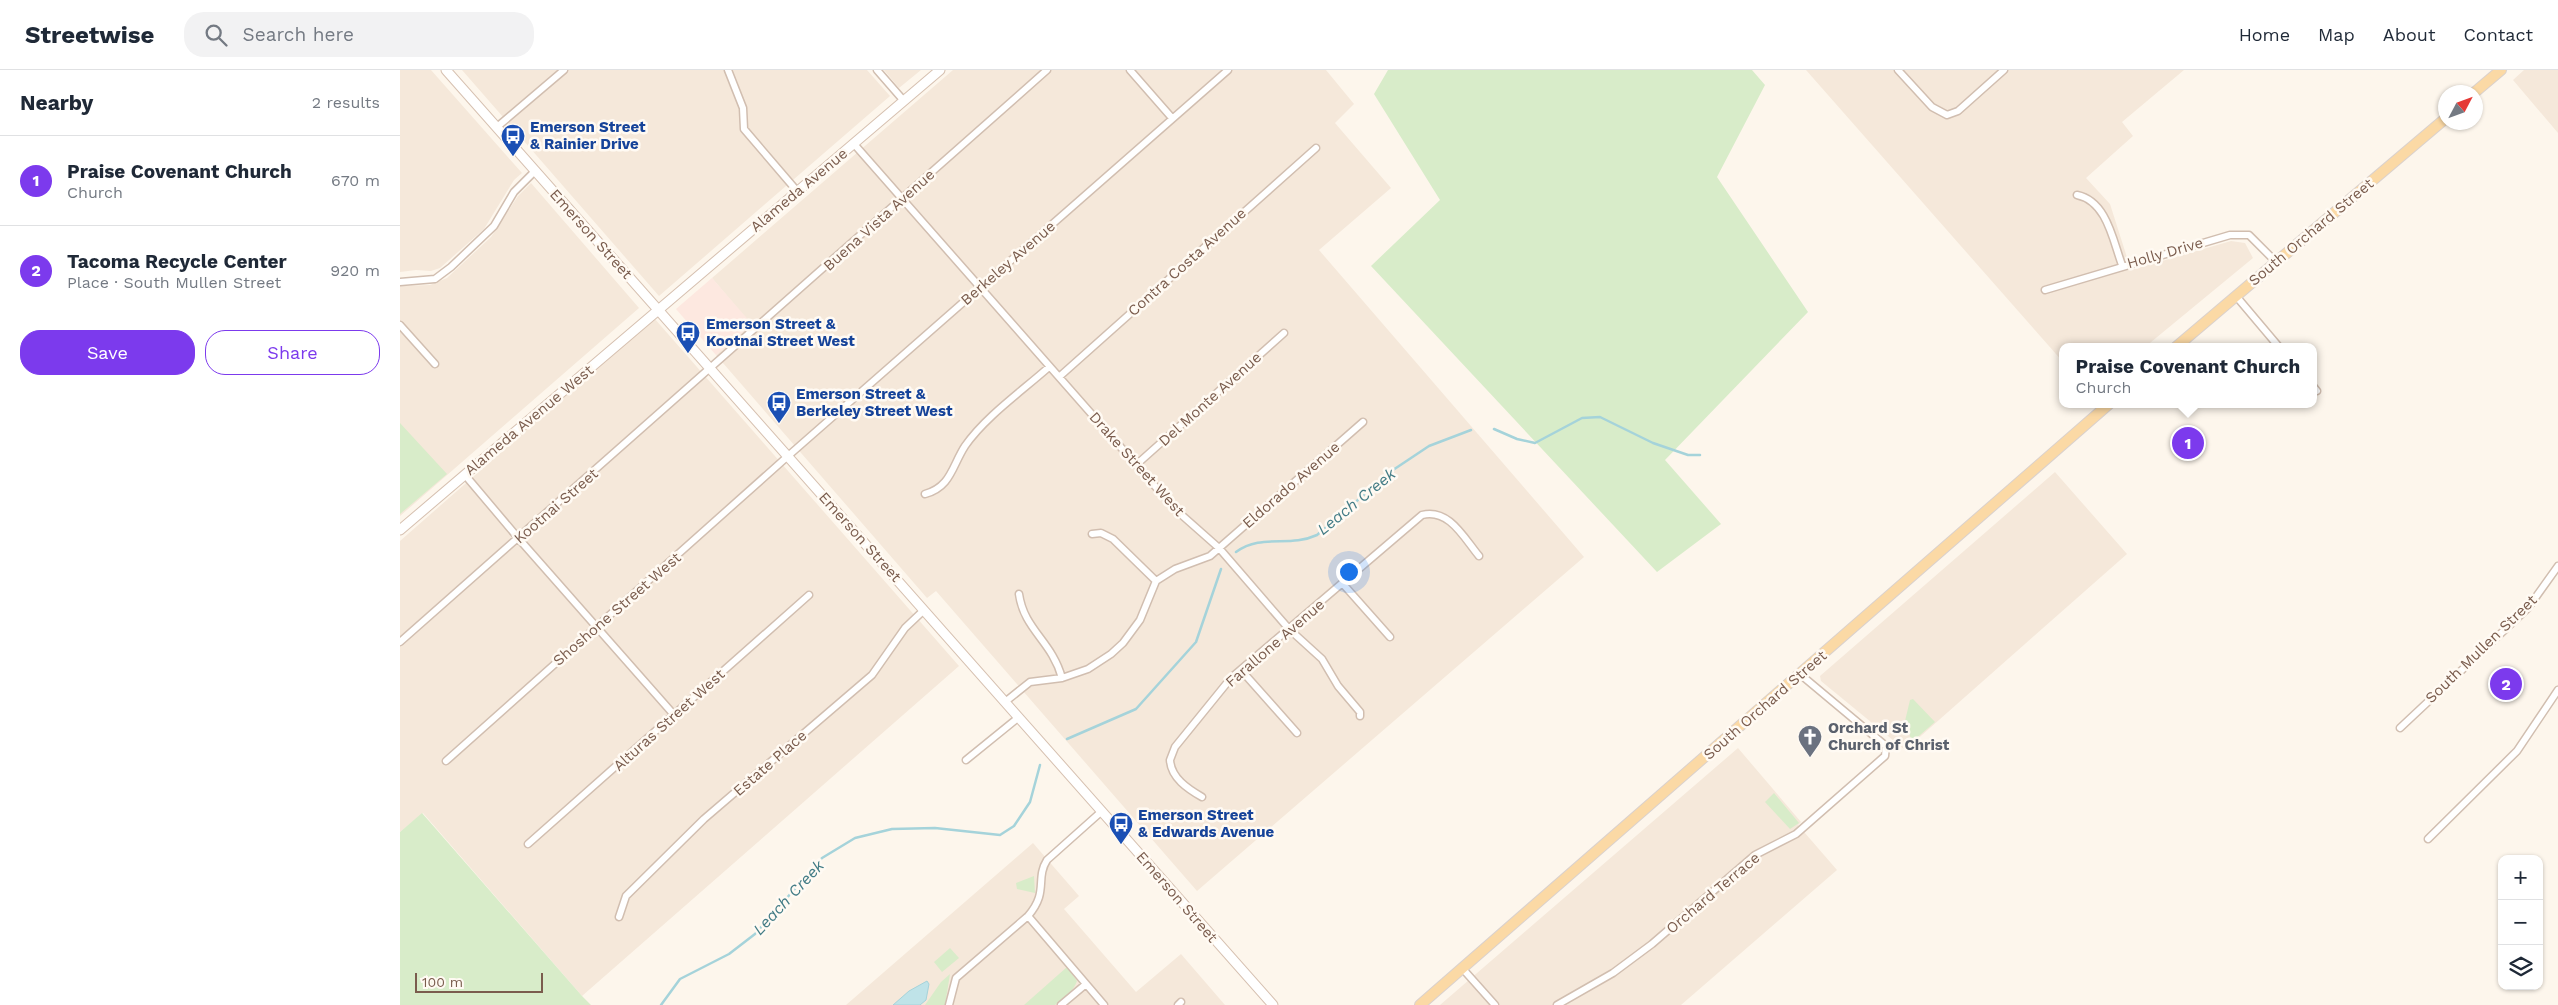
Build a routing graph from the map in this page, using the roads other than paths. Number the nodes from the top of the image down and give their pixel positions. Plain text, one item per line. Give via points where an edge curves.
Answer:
1 (446, 70) edge
2 (564, 70) edge
3 (728, 70) edge
4 (877, 70) edge
5 (940, 70) edge
6 (1048, 70) edge
7 (1130, 70) edge
8 (1228, 70) edge
9 (1898, 70) edge
10 (2004, 70) edge
11 (2502, 70) edge
12 (2483, 85) edge
13 (904, 101) junction
14 (1172, 118) junction
15 (2438, 125) edge
16 (497, 127) junction
17 (854, 144) junction
18 (1316, 148) dead end
19 (535, 171) junction
20 (797, 191) junction
21 (2077, 195) dead end
22 (903, 199) junction
23 (2276, 262) junction
24 (2122, 266) junction
25 (400, 282) edge
26 (980, 288) junction
27 (2045, 290) dead end
28 (2236, 296) junction
29 (658, 310) junction
30 (400, 325) edge
31 (1284, 333) dead end
32 (2181, 343) edge
33 (2276, 343) edge
34 (435, 364) dead end
35 (1049, 367) junction
36 (711, 369) junction
37 (1059, 377) junction
38 (2104, 408) edge
39 (1363, 422) dead end
40 (788, 456) junction
41 (1136, 465) junction
42 (465, 475) junction
43 (925, 494) dead end
44 (400, 530) edge
45 (1092, 534) dead end
46 (519, 539) junction
47 (1219, 548) junction
48 (1479, 556) dead end
49 (2558, 566) edge
50 (1156, 581) junction
51 (1343, 584) junction
52 (1018, 594) dead end
53 (809, 595) dead end
54 (924, 610) junction
55 (596, 628) junction
56 (1289, 629) junction
57 (1390, 637) dead end
58 (400, 642) edge
59 (1241, 670) junction
60 (1801, 674) junction
61 (1062, 678) junction
62 (2558, 690) edge
63 (1005, 702) junction
64 (675, 716) junction
65 (1360, 716) dead end
66 (1019, 718) junction
67 (2400, 728) dead end
68 (1297, 733) dead end
69 (446, 760) dead end
70 (966, 760) dead end
71 (1202, 797) dead end
72 (1102, 812) junction
73 (2428, 839) dead end
74 (528, 844) dead end
75 (1028, 916) junction
76 (619, 917) dead end
77 (1462, 968) junction
78 (1086, 984) junction
79 (949, 1005) edge
80 (1061, 1005) edge
81 (1104, 1005) edge
82 (1273, 1005) edge
83 (1420, 1005) edge
84 (1495, 1005) edge
85 (1557, 1005) edge

1 - 16 main road, Emerson Street
2 - 16 street
3 - 20 street via 743,108 744,129
4 - 13 street
5 - 13 main road, Alameda Avenue
6 - 22 street, Buena Vista Avenue
7 - 14 street
8 - 14 street, Berkeley Avenue
9 - 10 street via 1932,107 1947,115 1958,111
11 - 12 main road
13 - 17 main road, Alameda Avenue
14 - 26 street, Berkeley Avenue
15 - 23 main road, South Orchard Street
16 - 19 main road, Emerson Street
17 - 20 main road, Alameda Avenue
17 - 22 street
18 - 37 street, Contra Costa Avenue
19 - 25 street via 514,192 494,226 452,267 435,279
19 - 29 main road, Emerson Street
20 - 29 main road, Alameda Avenue
21 - 24 street via 2093,202 2104,215
22 - 26 street
22 - 36 street, Buena Vista Avenue
23 - 24 street, Holly Drive via 2253,238 2237,234
23 - 28 main road, South Orchard Street
24 - 27 street, Holly Drive
26 - 35 street
26 - 40 street, Berkeley Avenue
28 - 32 main road, South Orchard Street
28 - 33 street
29 - 36 main road, Emerson Street
29 - 42 main road, Alameda Avenue West
30 - 34 street
31 - 41 street, Del Monte Avenue
35 - 37 street, Drake Street West
35 - 43 street via 976,433 964,447 946,482 934,492
36 - 40 main road, Emerson Street
36 - 46 street, Kootnai Street
37 - 41 street, Drake Street West
38 - 60 main road, South Orchard Street
39 - 47 street, Eldorado Avenue
40 - 54 main road, Emerson Street
40 - 55 street, Shoshone Street West
41 - 47 street, Drake Street West via 1176,510
42 - 44 main road, Alameda Avenue West
42 - 46 street
45 - 50 street via 1101,533 1113,539
46 - 55 street
46 - 58 street, Kootnai Street
47 - 50 street, Eldorado Avenue via 1203,560 1175,569
47 - 56 street, Drake Street West
48 - 51 street, Farallone Avenue via 1447,518 1429,514 1418,517
49 - 67 street, South Mullen Street via 2528,608
50 - 61 street via 1140,620 1123,643 1088,668
51 - 56 street, Farallone Avenue
51 - 57 street
52 - 61 street via 1024,617 1053,653
53 - 64 street, Alturas Street West
54 - 63 main road, Emerson Street
54 - 76 street, Estate Place via 905,628 872,675 704,819 626,896
55 - 64 street
55 - 69 street, Shoshone Street West
56 - 59 street, Farallone Avenue
56 - 65 street, Drake Street West via 1322,659
59 - 68 street
59 - 71 street, Farallone Avenue via 1212,699 1171,755 1172,771 1186,788
60 - 77 main road, South Orchard Street
60 - 85 street, Orchard Terrace via 1886,746 1885,756 1789,840 1755,855 1652,944 1613,973
61 - 63 street via 1030,682
62 - 73 street via 2517,751
63 - 66 main road, Emerson Street
64 - 74 street, Alturas Street West
66 - 70 street
66 - 72 main road, Emerson Street
72 - 75 street via 1047,860 1041,896
72 - 82 main road, Emerson Street
75 - 78 street
75 - 79 street via 956,978
77 - 83 main road, South Orchard Street
77 - 84 street
78 - 80 street
78 - 81 street

